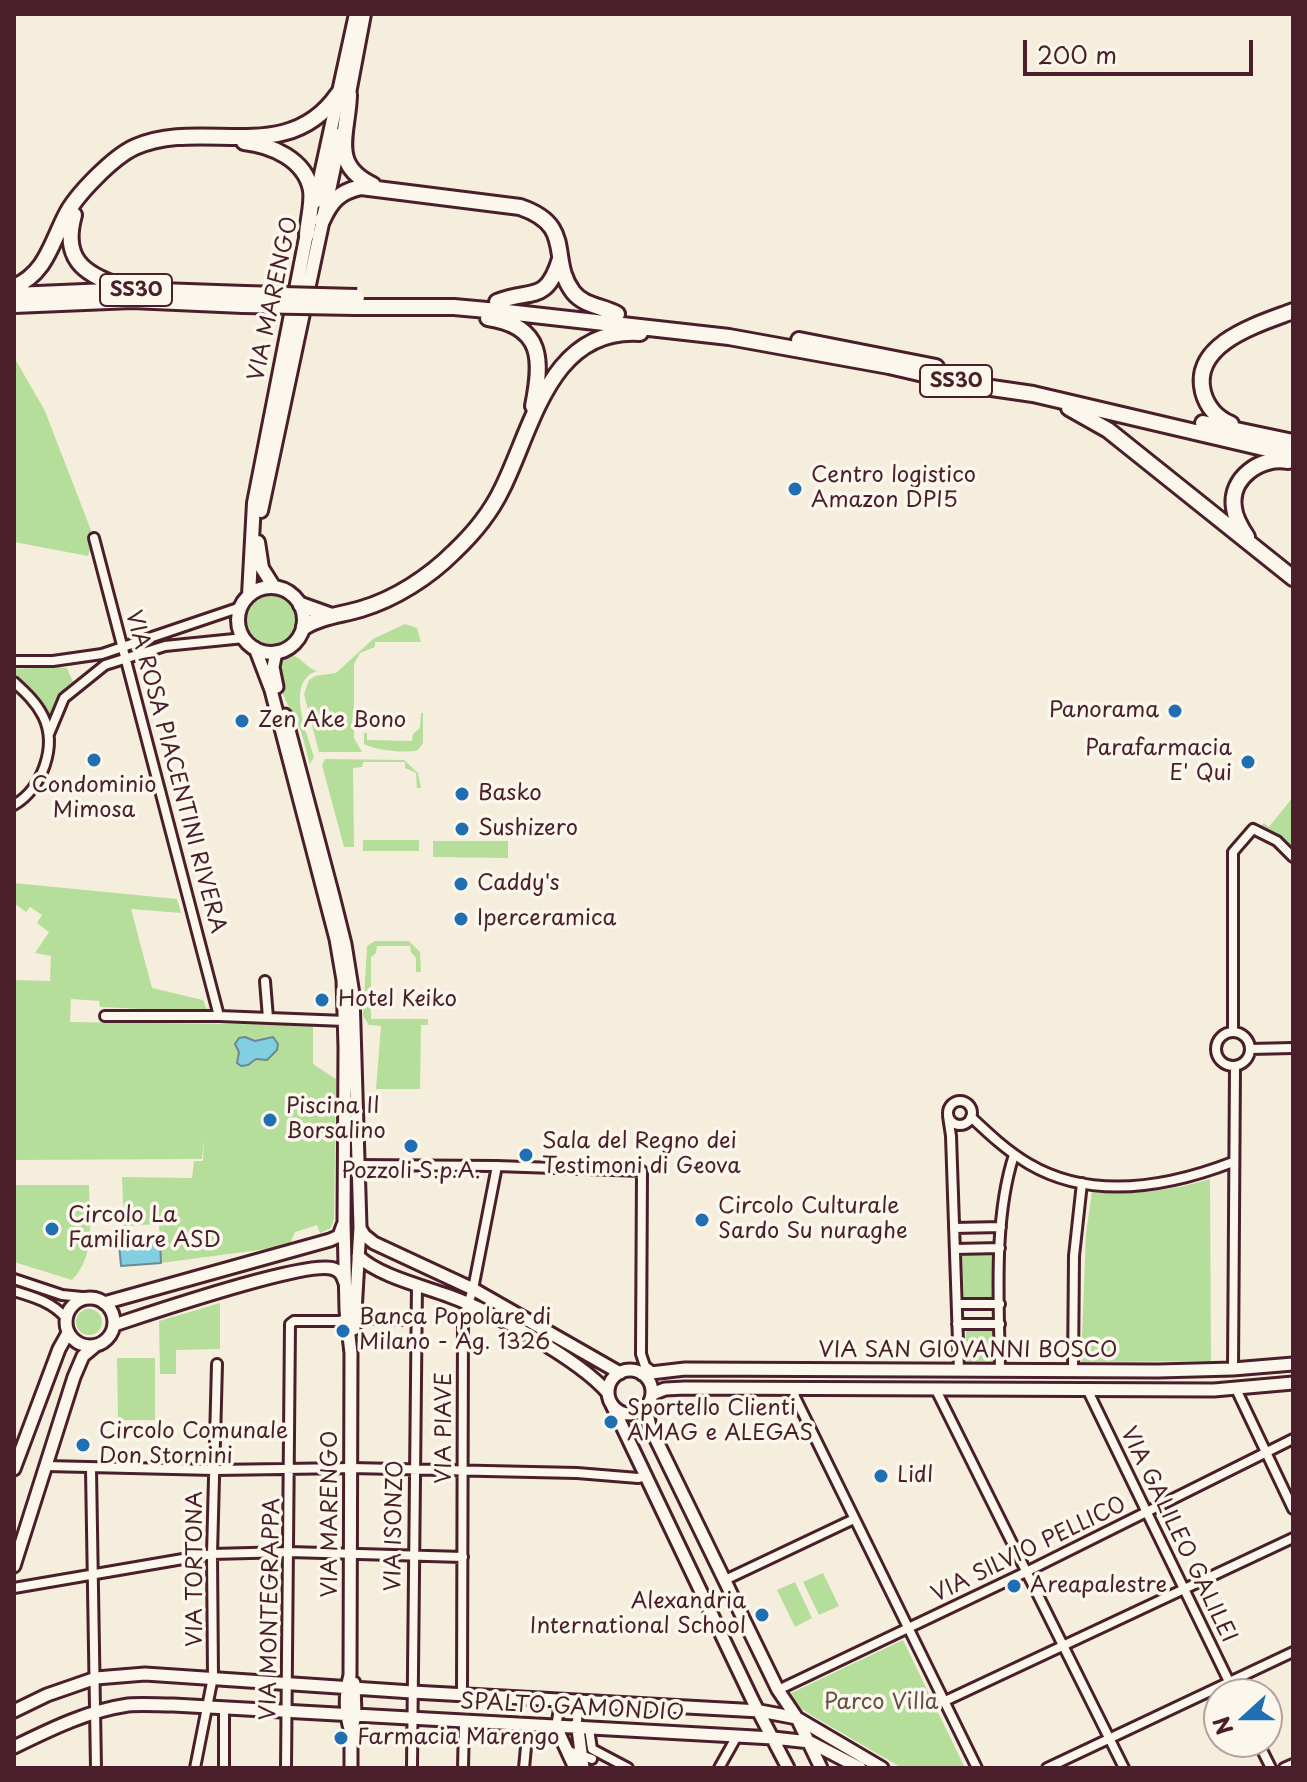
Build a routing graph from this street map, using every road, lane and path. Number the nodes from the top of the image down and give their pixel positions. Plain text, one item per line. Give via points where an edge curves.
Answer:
1 (356, 14) edge
2 (364, 14) edge
3 (344, 95) junction
4 (232, 138) junction
5 (377, 187) junction
6 (78, 201) junction
7 (322, 221) junction
8 (307, 234) junction
9 (561, 255) junction
10 (132, 290) junction
11 (21, 294) edge
12 (244, 299) junction
13 (357, 302) junction
14 (497, 302) junction
15 (454, 307) junction
16 (1293, 311) edge
17 (617, 314) junction
18 (688, 332) junction
19 (971, 385) junction
20 (530, 421) junction
21 (1257, 435) junction
22 (1293, 442) edge
23 (1293, 455) edge
24 (1293, 462) edge
25 (94, 538) dead end
26 (1251, 544) junction
27 (1291, 576) edge
28 (274, 587) junction
29 (249, 595) junction
30 (301, 605) junction
31 (241, 607) junction
32 (329, 616) junction
33 (304, 627) junction
34 (244, 638) junction
35 (124, 646) junction
36 (255, 648) junction
37 (276, 652) junction
38 (127, 658) junction
39 (14, 661) edge
40 (14, 682) edge
41 (49, 734) junction
42 (14, 805) edge
43 (1293, 857) edge
44 (265, 981) dead end
45 (105, 1016) dead end
46 (219, 1016) junction
47 (268, 1018) junction
48 (345, 1021) junction
49 (1233, 1032) junction
50 (1293, 1048) edge
51 (1250, 1049) junction
52 (1235, 1066) junction
53 (948, 1116) junction
54 (971, 1117) junction
55 (963, 1125) junction
56 (951, 1143) junction
57 (1014, 1155) junction
58 (1233, 1162) junction
59 (356, 1165) junction
60 (497, 1166) junction
61 (1082, 1183) junction
62 (344, 1221) junction
63 (360, 1227) junction
64 (1001, 1227) junction
65 (954, 1228) junction
66 (324, 1242) junction
67 (376, 1244) junction
68 (1000, 1248) junction
69 (955, 1249) junction
70 (352, 1253) junction
71 (325, 1268) junction
72 (396, 1276) junction
73 (14, 1279) edge
74 (417, 1284) junction
75 (354, 1286) junction
76 (473, 1289) junction
77 (14, 1291) edge
78 (92, 1298) junction
79 (104, 1303) junction
80 (957, 1304) junction
81 (1000, 1304) junction
82 (469, 1305) junction
83 (346, 1310) junction
84 (416, 1315) junction
85 (66, 1318) junction
86 (957, 1324) junction
87 (1000, 1324) junction
88 (114, 1325) junction
89 (355, 1325) junction
90 (68, 1333) junction
91 (95, 1346) junction
92 (351, 1353) junction
93 (217, 1364) dead end
94 (1293, 1364) edge
95 (1233, 1369) junction
96 (789, 1370) junction
97 (1000, 1370) junction
98 (935, 1371) junction
99 (959, 1371) junction
100 (1078, 1371) junction
101 (620, 1373) junction
102 (659, 1373) junction
103 (642, 1374) junction
104 (1293, 1383) edge
105 (794, 1389) junction
106 (1236, 1389) junction
107 (936, 1390) junction
108 (1088, 1391) junction
109 (652, 1394) junction
110 (609, 1398) junction
111 (646, 1407) junction
112 (1293, 1439) edge
113 (1266, 1452) junction
114 (16, 1454) edge
115 (46, 1466) junction
116 (290, 1468) junction
117 (351, 1468) junction
118 (14, 1469) edge
119 (91, 1469) junction
120 (215, 1470) junction
121 (414, 1470) junction
122 (463, 1472) junction
123 (646, 1476) junction
124 (1293, 1509) edge
125 (1146, 1512) junction
126 (854, 1519) junction
127 (1293, 1538) edge
128 (289, 1552) junction
129 (212, 1554) junction
130 (350, 1554) junction
131 (413, 1555) junction
132 (463, 1557) junction
133 (14, 1566) edge
134 (1026, 1572) junction
135 (92, 1573) junction
136 (725, 1580) junction
137 (14, 1588) edge
138 (1185, 1590) junction
139 (908, 1629) junction
140 (1062, 1645) junction
141 (1293, 1652) edge
142 (213, 1677) junction
143 (96, 1678) junction
144 (1227, 1678) edge
145 (1242, 1678) edge
146 (288, 1683) junction
147 (351, 1684) junction
148 (747, 1687) junction
149 (778, 1690) junction
150 (412, 1692) junction
151 (462, 1694) junction
152 (1203, 1696) edge
153 (574, 1700) junction
154 (943, 1702) junction
155 (206, 1708) junction
156 (224, 1709) junction
157 (728, 1709) junction
158 (14, 1711) edge
159 (760, 1711) junction
160 (96, 1712) junction
161 (287, 1713) junction
162 (346, 1716) junction
163 (797, 1718) junction
164 (413, 1720) junction
165 (464, 1723) junction
166 (528, 1726) junction
167 (556, 1727) junction
168 (578, 1727) junction
169 (737, 1736) junction
170 (773, 1738) junction
171 (1108, 1739) junction
172 (810, 1742) junction
173 (14, 1747) edge
174 (607, 1758) junction
175 (845, 1759) junction
176 (583, 1763) edge
177 (1293, 1764) edge
178 (96, 1768) edge
179 (195, 1768) edge
180 (224, 1768) edge
181 (286, 1768) edge
182 (351, 1768) edge
183 (412, 1768) edge
184 (463, 1768) edge
185 (524, 1768) edge
186 (628, 1768) edge
187 (719, 1768) edge
188 (788, 1768) edge
189 (824, 1768) edge
190 (860, 1768) edge
191 (882, 1768) edge
192 (977, 1768) edge
193 (1047, 1768) edge
194 (1124, 1768) edge
195 (1284, 1768) edge

1 - 3 main road, VIA MARENGO
2 - 3 main road, VIA MARENGO
3 - 4 highway via 304,127
3 - 5 highway via 343,151 359,179
3 - 7 main road, VIA MARENGO
3 - 8 main road, VIA MARENGO
4 - 6 highway via 152,141 110,163
4 - 8 highway via 274,149 299,168 311,190
5 - 7 highway via 338,195
5 - 9 highway via 520,207 554,231
6 - 10 highway via 69,235 74,257 97,279
6 - 11 highway via 66,214 45,263
7 - 28 main road, VIA MARENGO via 259,523 260,561
8 - 29 main road, VIA MARENGO via 254,503
9 - 14 highway via 556,274 543,289
9 - 17 highway via 575,295
10 - 11 highway, SS30
10 - 12 highway, SS30
11 - 12 highway, SS30
12 - 13 highway, SS30, bridge
13 - 14 highway, SS30
13 - 15 highway, SS30
14 - 17 highway, SS30
15 - 18 highway, SS30
15 - 20 highway via 463,314 516,324 530,337 540,374
16 - 21 highway via 1227,340 1215,350 1203,375 1202,388 1216,416
17 - 21 highway, SS30 via 889,356
18 - 19 highway, SS30
18 - 20 highway via 676,337 631,333 587,345 557,372
19 - 23 highway, SS30 via 1033,394
19 - 26 highway via 1074,410 1094,420
20 - 32 highway via 501,492 454,553 391,598
21 - 22 highway, SS30
24 - 26 highway via 1263,462 1238,486 1234,508
25 - 35 street, VIA ROSA PIACENTINI RIVERA
26 - 27 highway
28 - 29 main road
28 - 30 main road
29 - 31 main road
30 - 32 highway
30 - 33 main road
31 - 34 main road via 238,621
31 - 35 street
32 - 33 highway
33 - 37 main road via 295,642
34 - 36 main road
34 - 38 street via 165,646
35 - 38 street, VIA ROSA PIACENTINI RIVERA
35 - 39 street via 53,661
36 - 37 main road
36 - 48 main road via 336,939
37 - 59 main road via 274,679 351,974
38 - 41 street via 105,665 64,698
38 - 46 street, VIA ROSA PIACENTINI RIVERA
40 - 41 street via 44,717
41 - 42 street via 38,784
43 - 49 street via 1253,829 1232,857
44 - 47 street
45 - 46 street
46 - 47 street
47 - 48 street
48 - 62 main road
49 - 51 street via 1243,1035
49 - 52 street via 1219,1039 1216,1049 1224,1063
50 - 51 street
51 - 52 street
52 - 58 street
53 - 54 street via 950,1106 959,1102 969,1106
53 - 55 street
53 - 56 street
54 - 55 street
54 - 57 street
55 - 56 street
56 - 65 street
57 - 61 street
57 - 64 street
58 - 61 street via 1154,1185
58 - 95 street
59 - 60 street
59 - 63 main road
60 - 76 street, VIA PIAVE
60 - 102 street via 642,1171 641,1357 647,1368
61 - 100 street via 1074,1256
62 - 66 main road via 339,1236
62 - 70 main road
63 - 67 main road, VIA SAN GIOVANNI BOSCO
63 - 70 main road
64 - 65 street
64 - 68 street
65 - 69 street
66 - 70 main road
66 - 79 main road
67 - 70 main road
67 - 76 main road, VIA SAN GIOVANNI BOSCO
68 - 69 street
68 - 81 street
69 - 80 street
70 - 71 main road
70 - 72 main road
70 - 72 main road
70 - 75 main road
71 - 75 main road via 339,1271
71 - 88 main road via 275,1276
72 - 74 main road
72 - 75 main road via 366,1273
73 - 78 street via 62,1295
74 - 82 main road
74 - 84 street, VIA ISONZO
75 - 83 main road, VIA MARENGO
75 - 89 main road, VIA MARENGO
76 - 82 street, VIA PIAVE
76 - 101 main road, VIA SAN GIOVANNI BOSCO
77 - 85 street via 41,1299
78 - 79 main road
78 - 85 main road via 75,1303
79 - 88 main road
80 - 81 street
80 - 86 street
81 - 87 street
82 - 110 main road via 532,1337 595,1379
82 - 122 street, VIA PIAVE via 463,1319
83 - 92 main road, VIA MARENGO
83 - 116 street, VIA MONTEGRAPPA via 342,1320 290,1323
84 - 89 street via 413,1320 360,1318
84 - 121 street, VIA ISONZO
85 - 90 main road
86 - 87 street
86 - 99 street
87 - 97 street
88 - 91 main road via 107,1339
89 - 92 main road, VIA MARENGO
90 - 91 main road via 79,1344
90 - 114 main road
91 - 115 main road via 78,1368
92 - 117 main road, VIA MARENGO
93 - 120 street, VIA TORTONA
94 - 95 main road, VIA SAN GIOVANNI BOSCO
95 - 100 main road, VIA SAN GIOVANNI BOSCO
95 - 106 main road
96 - 98 main road, VIA SAN GIOVANNI BOSCO
96 - 102 main road, VIA SAN GIOVANNI BOSCO
96 - 105 main road
97 - 99 main road, VIA SAN GIOVANNI BOSCO
97 - 100 main road, VIA SAN GIOVANNI BOSCO
98 - 99 main road, VIA SAN GIOVANNI BOSCO
98 - 107 main road
100 - 108 main road
101 - 103 main road, VIA SAN GIOVANNI BOSCO
101 - 110 main road via 611,1381
102 - 103 main road, VIA SAN GIOVANNI BOSCO
103 - 109 main road
104 - 106 main road, VIA SAN GIOVANNI BOSCO
105 - 107 main road, VIA SAN GIOVANNI BOSCO
105 - 109 main road, VIA SAN GIOVANNI BOSCO via 665,1389
105 - 126 street
106 - 108 main road, VIA SAN GIOVANNI BOSCO
106 - 113 street
107 - 108 main road, VIA SAN GIOVANNI BOSCO
107 - 134 street
108 - 125 street, VIA GALILEO GALILEI
109 - 111 main road
110 - 111 main road via 617,1411 627,1414
110 - 123 main road
111 - 136 main road via 650,1427
112 - 113 street, VIA SILVIO PELLICO
113 - 124 street
113 - 125 street, VIA SILVIO PELLICO
114 - 118 main road
115 - 119 street
115 - 133 main road
116 - 117 street
116 - 120 street
116 - 128 street, VIA MONTEGRAPPA
117 - 121 street
117 - 130 main road, VIA MARENGO
119 - 120 street
119 - 135 street
120 - 129 street, VIA TORTONA
121 - 122 street
121 - 131 street, VIA ISONZO
122 - 123 street
122 - 132 street, VIA PIAVE
123 - 148 main road
125 - 134 street, VIA SILVIO PELLICO
125 - 138 street, VIA GALILEO GALILEI
126 - 136 street
126 - 139 street
127 - 138 street
128 - 129 street
128 - 130 street
128 - 146 street, VIA MONTEGRAPPA
129 - 135 street
129 - 142 street, VIA TORTONA
130 - 131 street
130 - 147 main road, VIA MARENGO
131 - 132 street
131 - 150 street, VIA ISONZO
132 - 151 street, VIA PIAVE
134 - 139 street, VIA SILVIO PELLICO
134 - 140 street
135 - 137 street
135 - 143 street
136 - 149 main road
138 - 140 street
138 - 144 street, VIA GALILEO GALILEI
139 - 149 street, VIA SILVIO PELLICO
139 - 154 street
140 - 154 street
140 - 171 street
141 - 145 street
142 - 143 main road
142 - 146 main road
142 - 155 street, VIA TORTONA
143 - 158 main road
143 - 160 street
146 - 147 main road, SPALTO GAMONDIO
146 - 161 street, VIA MONTEGRAPPA
147 - 150 main road, SPALTO GAMONDIO
147 - 162 main road, VIA MARENGO
148 - 157 main road via 744,1700
148 - 159 main road
149 - 163 main road
150 - 151 main road, SPALTO GAMONDIO
150 - 164 street, VIA ISONZO
151 - 153 main road, SPALTO GAMONDIO
152 - 171 street
153 - 157 main road, SPALTO GAMONDIO
153 - 167 street via 559,1709
153 - 168 street
154 - 192 street
155 - 156 main road
155 - 160 main road via 129,1705
155 - 179 street
156 - 161 main road
156 - 180 street
157 - 159 main road, SPALTO GAMONDIO
159 - 163 main road, SPALTO GAMONDIO
159 - 170 main road
160 - 173 main road
160 - 178 street
161 - 162 main road
161 - 181 street, VIA MONTEGRAPPA
162 - 164 main road, SPALTO GAMONDIO
162 - 182 main road, VIA MARENGO
163 - 172 main road
163 - 191 main road
164 - 165 main road, SPALTO GAMONDIO
164 - 183 street, VIA ISONZO
165 - 166 main road, SPALTO GAMONDIO
165 - 184 street
166 - 167 main road, SPALTO GAMONDIO
166 - 185 street
167 - 168 main road, SPALTO GAMONDIO
167 - 176 main road via 566,1750
168 - 169 main road, SPALTO GAMONDIO
168 - 174 street via 592,1749
168 - 176 main road
169 - 170 main road, SPALTO GAMONDIO
169 - 187 street
170 - 172 main road, SPALTO GAMONDIO
170 - 188 main road
171 - 193 street
171 - 194 street
172 - 175 main road, SPALTO GAMONDIO
172 - 189 main road
174 - 176 street
174 - 186 street
175 - 189 main road
175 - 190 main road, SPALTO GAMONDIO
177 - 195 street

